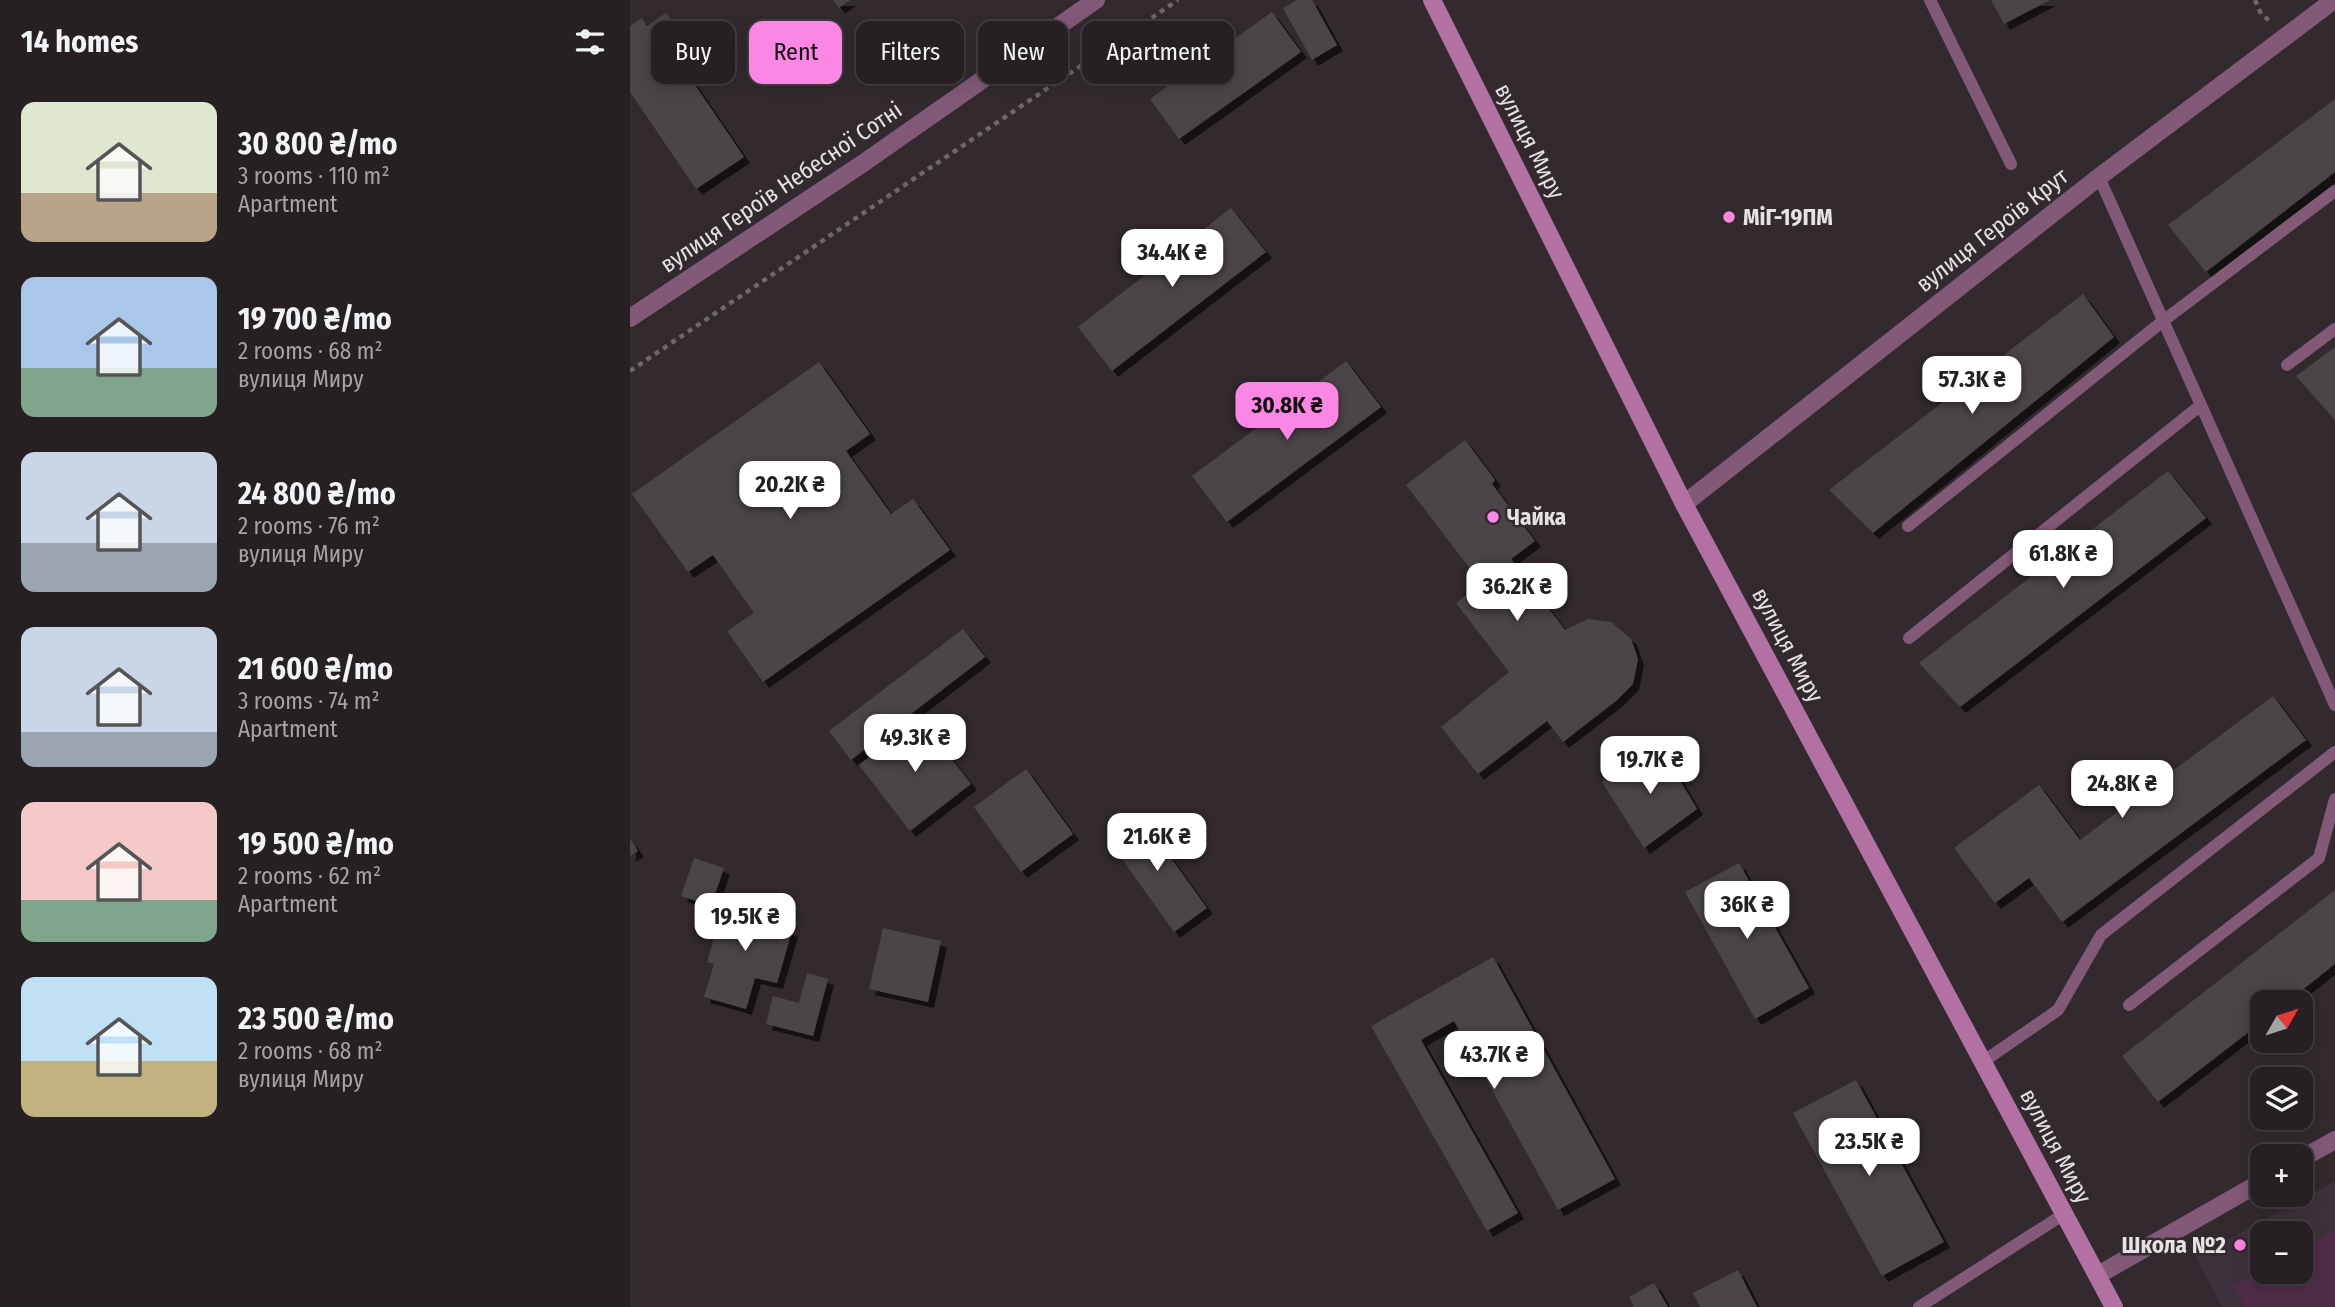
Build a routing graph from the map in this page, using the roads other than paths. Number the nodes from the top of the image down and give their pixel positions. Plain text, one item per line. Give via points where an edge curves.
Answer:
1 (1096, 0) edge
2 (1432, 0) edge
3 (1930, 0) edge
4 (2334, 0) edge
5 (2011, 164) dead end
6 (2099, 177) junction
7 (2335, 191) edge
8 (630, 318) edge
9 (2163, 321) junction
10 (2335, 329) edge
11 (2287, 365) dead end
12 (2201, 405) junction
13 (1684, 504) junction
14 (1908, 526) dead end
15 (1909, 638) dead end
16 (2335, 705) edge
17 (2335, 752) edge
18 (2335, 799) edge
19 (2129, 1005) dead end
20 (1984, 1061) junction
21 (2335, 1140) edge
22 (2313, 1152) edge
23 (2250, 1188) edge
24 (2064, 1214) junction
25 (2098, 1275) junction
26 (1919, 1307) edge
27 (2114, 1307) edge

1 - 8 street, вулиця Героїв Небесної Сотні
2 - 13 main road, вулиця Миру
3 - 5 lane
4 - 6 street, вулиця Героїв Крут
6 - 9 lane
6 - 13 street, вулиця Героїв Крут
7 - 9 lane
9 - 12 lane
9 - 14 lane
10 - 11 lane
12 - 15 lane
12 - 16 lane
13 - 20 main road, вулиця Миру
17 - 20 lane via 2101,934 2058,1010
18 - 19 lane via 2319,858
20 - 24 main road, вулиця Миру
21 - 22 street
23 - 25 street
24 - 25 main road, вулиця Миру
24 - 26 lane
25 - 27 main road, вулиця Миру

